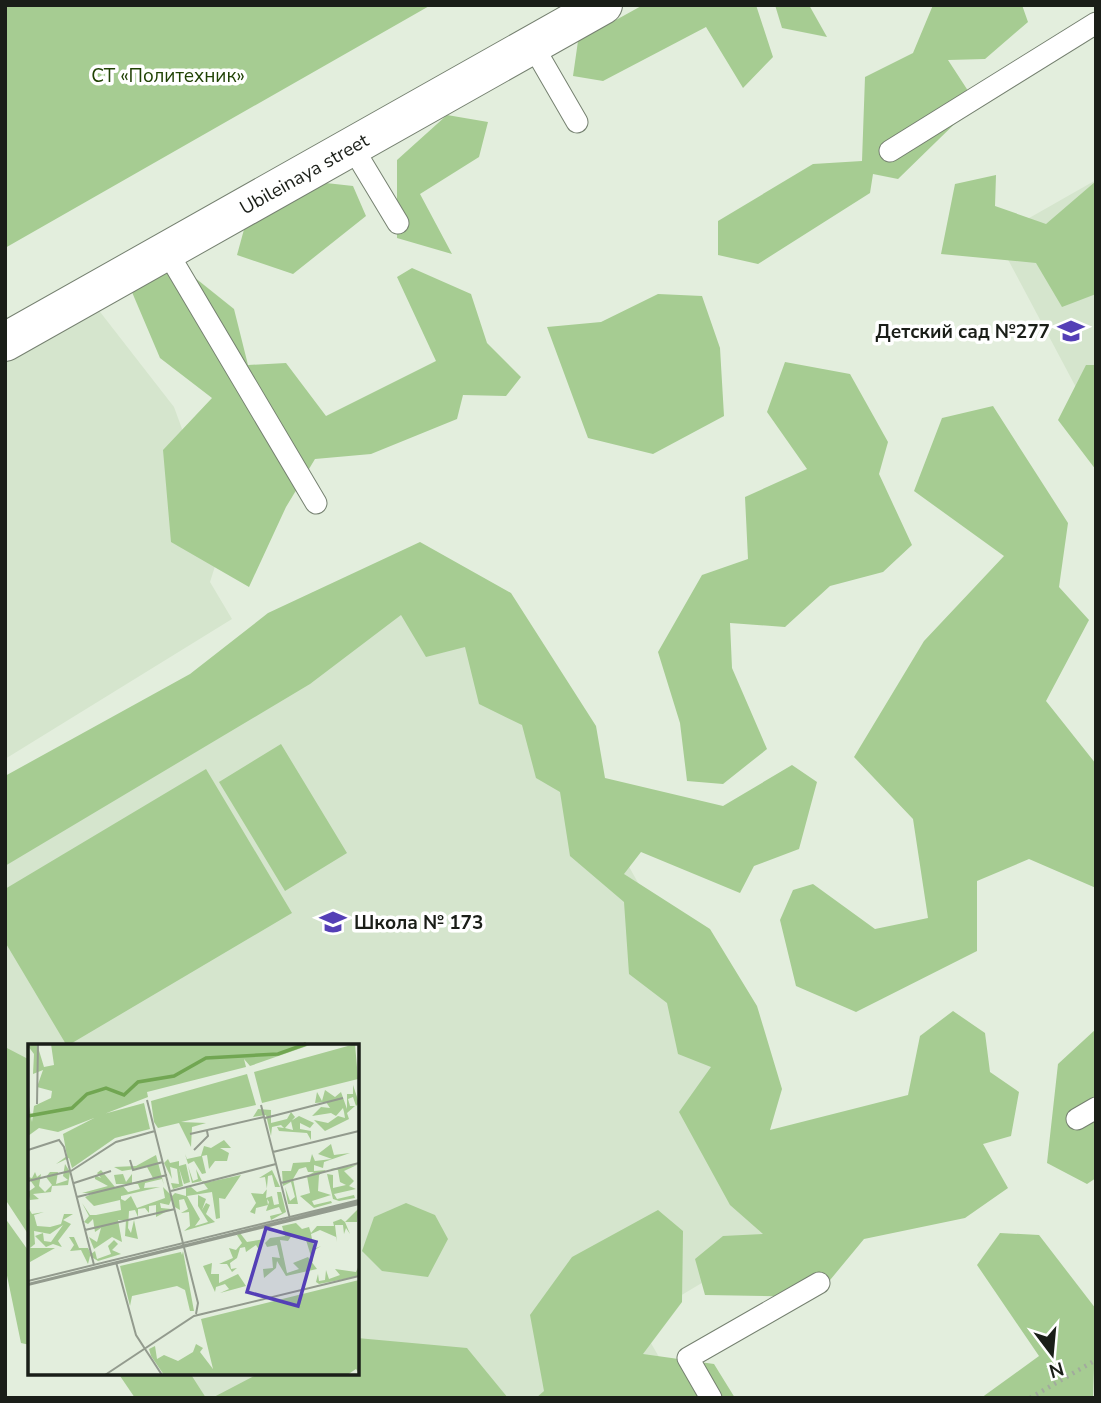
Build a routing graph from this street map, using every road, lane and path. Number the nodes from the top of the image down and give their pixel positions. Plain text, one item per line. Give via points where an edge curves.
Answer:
1 (603, 5) edge
2 (1096, 23) edge
3 (533, 46) junction
4 (577, 122) dead end
5 (351, 145) junction
6 (890, 152) dead end
7 (398, 223) dead end
8 (166, 250) junction
9 (5, 342) edge
10 (316, 503) dead end
11 (1096, 1108) edge
12 (1077, 1119) dead end
13 (819, 1283) dead end
14 (1096, 1360) edge
15 (711, 1398) edge
16 (1030, 1398) edge

1 - 3 street, Ubileinaya street
2 - 6 lane
3 - 4 lane
3 - 5 street, Ubileinaya street
5 - 7 lane
5 - 8 street, Ubileinaya street
8 - 9 street, Ubileinaya street
8 - 10 lane
11 - 12 lane
13 - 15 lane via 688,1358
14 - 16 path

